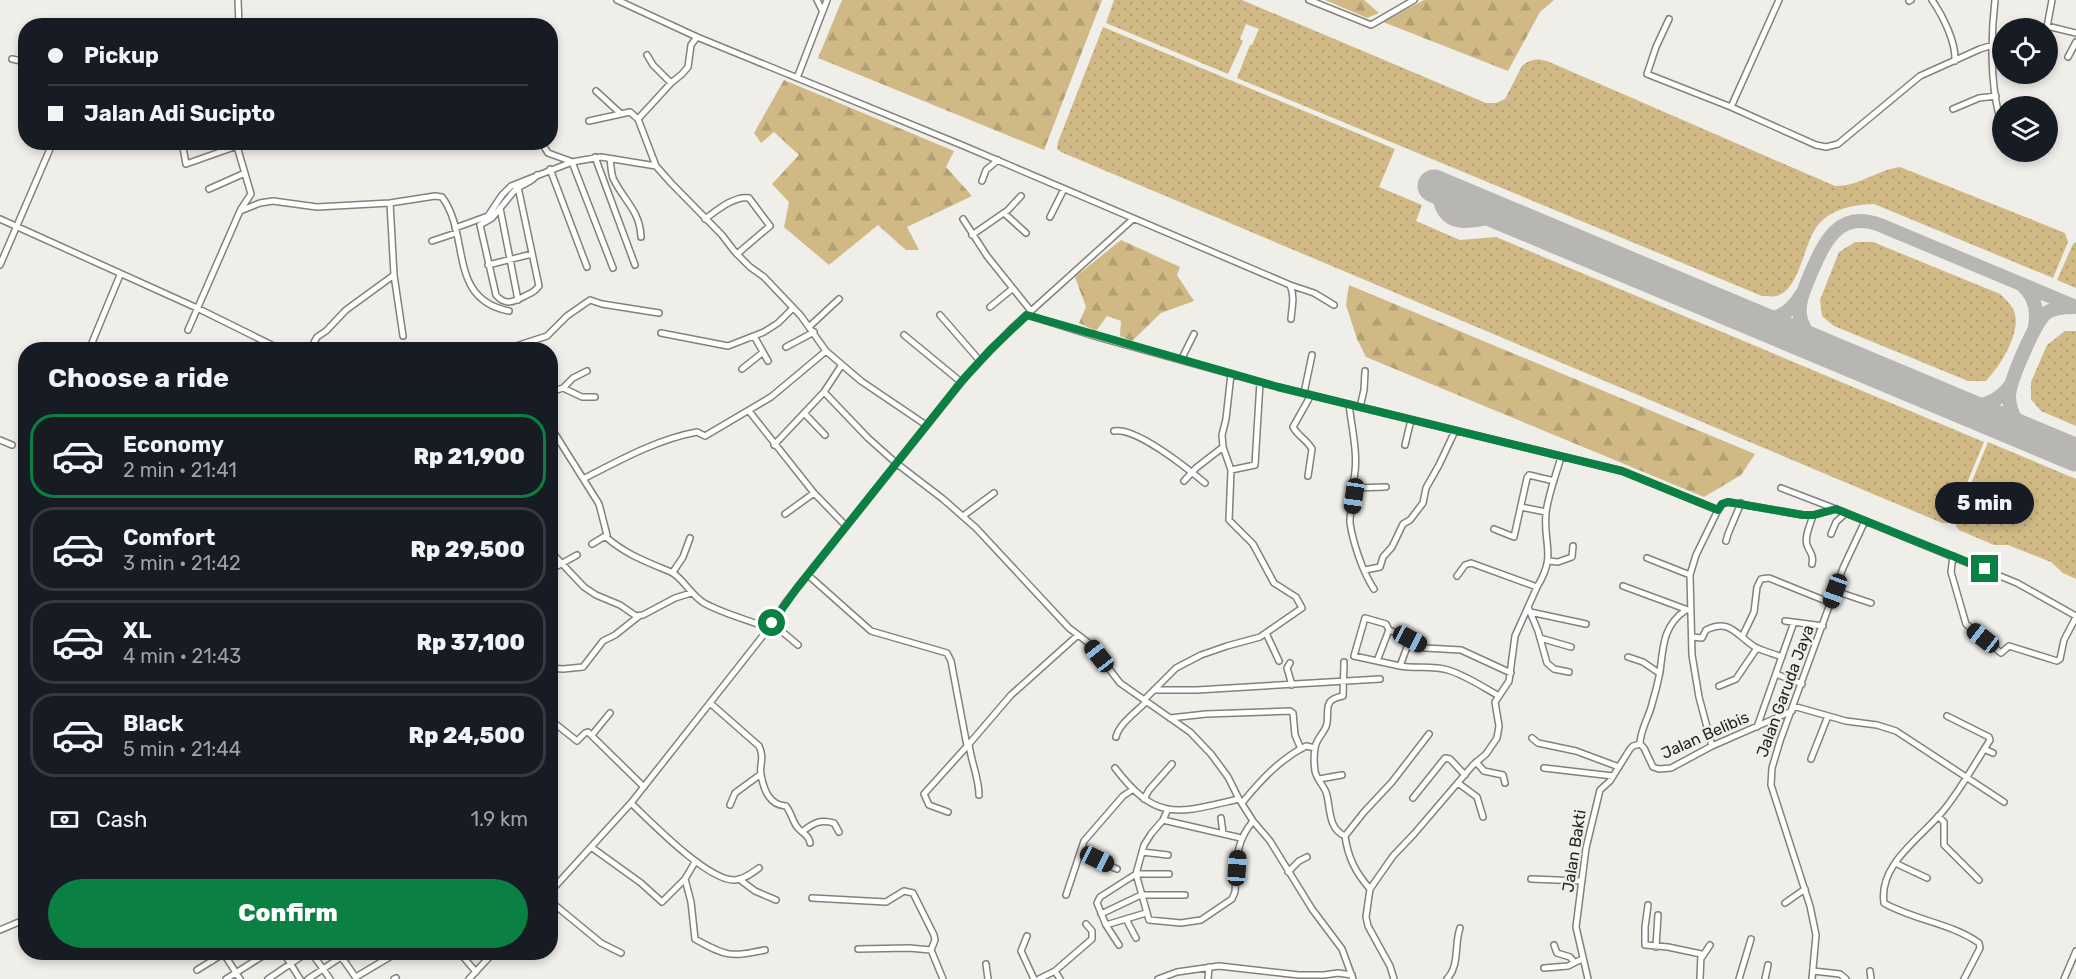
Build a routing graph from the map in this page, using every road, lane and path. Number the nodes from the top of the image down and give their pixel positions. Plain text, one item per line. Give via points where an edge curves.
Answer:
1 (238, 0) edge
2 (618, 0) edge
3 (817, 0) edge
4 (827, 0) edge
5 (1309, 0) edge
6 (1779, 0) edge
7 (1932, 0) edge
8 (1995, 0) edge
9 (2052, 0) edge
10 (1409, 1) edge
11 (822, 10) junction
12 (239, 18) edge
13 (1993, 18) edge
14 (2049, 18) edge
15 (1669, 19) dead end
16 (2058, 29) edge
17 (2076, 33) edge
18 (697, 37) junction
19 (2076, 42) edge
20 (1992, 45) edge
21 (647, 55) dead end
22 (2068, 57) dead end
23 (12, 59) dead end
24 (18, 60) edge
25 (1955, 61) junction
26 (797, 78) junction
27 (671, 83) junction
28 (1995, 84) edge
29 (596, 91) dead end
30 (1992, 96) edge
31 (1996, 96) edge
32 (1731, 107) junction
33 (1953, 109) dead end
34 (620, 113) junction
35 (638, 119) junction
36 (589, 122) dead end
37 (50, 150) edge
38 (183, 150) edge
39 (222, 150) edge
40 (238, 150) edge
41 (546, 150) edge
42 (594, 157) junction
43 (610, 159) junction
44 (998, 160) junction
45 (572, 162) junction
46 (656, 166) junction
47 (550, 170) junction
48 (244, 173) junction
49 (537, 175) junction
50 (982, 181) dead end
51 (518, 187) junction
52 (209, 189) dead end
53 (1064, 189) junction
54 (1021, 196) dead end
55 (390, 203) junction
56 (500, 208) junction
57 (240, 211) junction
58 (1004, 213) junction
59 (1050, 217) dead end
60 (0, 219) edge
61 (705, 219) junction
62 (963, 219) dead end
63 (1133, 219) junction
64 (17, 226) junction
65 (455, 231) junction
66 (1026, 233) dead end
67 (972, 235) junction
68 (641, 237) dead end
69 (432, 241) dead end
70 (532, 254) junction
71 (737, 254) junction
72 (510, 259) junction
73 (488, 264) junction
74 (0, 265) edge
75 (635, 265) dead end
76 (587, 267) dead end
77 (613, 268) dead end
78 (120, 275) junction
79 (394, 275) junction
80 (1290, 285) junction
81 (1012, 289) junction
82 (838, 299) dead end
83 (518, 300) junction
84 (1334, 304) dead end
85 (990, 307) dead end
86 (197, 308) junction
87 (793, 308) junction
88 (509, 311) dead end
89 (659, 313) dead end
90 (1029, 313) junction
91 (940, 315) dead end
92 (1292, 319) dead end
93 (812, 329) junction
94 (188, 330) dead end
95 (661, 333) dead end
96 (1194, 334) dead end
97 (904, 335) dead end
98 (403, 336) dead end
99 (754, 336) junction
100 (92, 342) edge
101 (266, 342) edge
102 (314, 342) edge
103 (533, 342) edge
104 (786, 347) dead end
105 (826, 351) junction
106 (762, 353) junction
107 (1312, 355) dead end
108 (1181, 360) junction
109 (980, 361) junction
110 (768, 362) dead end
111 (841, 366) junction
112 (742, 369) dead end
113 (587, 371) dead end
114 (1365, 371) dead end
115 (1231, 374) junction
116 (961, 382) junction
117 (1260, 382) junction
118 (563, 388) junction
119 (558, 390) edge
120 (824, 392) junction
121 (1304, 393) junction
122 (1311, 395) junction
123 (595, 397) dead end
124 (1349, 404) junction
125 (1360, 407) junction
126 (749, 411) junction
127 (804, 413) junction
128 (1411, 420) junction
129 (926, 425) junction
130 (1114, 431) dead end
131 (1455, 431) junction
132 (825, 435) dead end
133 (558, 438) edge
134 (0, 440) edge
135 (12, 445) dead end
136 (774, 445) junction
137 (1405, 445) dead end
138 (1223, 447) junction
139 (1561, 457) junction
140 (896, 464) junction
141 (1231, 470) junction
142 (1192, 472) junction
143 (1308, 476) dead end
144 (585, 478) junction
145 (1184, 481) dead end
146 (1554, 481) junction
147 (1205, 483) dead end
148 (1386, 487) dead end
149 (1352, 488) junction
150 (1781, 488) dead end
151 (994, 493) dead end
152 (814, 494) junction
153 (1741, 503) junction
154 (1521, 507) junction
155 (1836, 509) junction
156 (1718, 510) junction
157 (1546, 512) junction
158 (1846, 513) junction
159 (785, 514) dead end
160 (1814, 515) junction
161 (963, 516) junction
162 (1865, 521) junction
163 (846, 526) junction
164 (1494, 529) dead end
165 (1831, 534) dead end
166 (606, 537) junction
167 (690, 538) dead end
168 (1726, 542) dead end
169 (592, 544) dead end
170 (1573, 546) dead end
171 (577, 555) dead end
172 (1953, 556) junction
173 (1647, 558) dead end
174 (558, 560) edge
175 (1549, 561) junction
176 (561, 563) junction
177 (1812, 564) dead end
178 (558, 565) edge
179 (1365, 570) junction
180 (673, 572) junction
181 (808, 575) junction
182 (1690, 575) junction
183 (1457, 576) dead end
184 (1623, 586) dead end
185 (1537, 587) junction
186 (1374, 589) dead end
187 (1835, 591) junction
188 (691, 593) junction
189 (1831, 603) junction
190 (1871, 603) dead end
191 (1529, 610) junction
192 (1688, 610) junction
193 (639, 616) junction
194 (2076, 617) edge
195 (1785, 621) dead end
196 (1794, 622) junction
197 (1586, 624) dead end
198 (771, 625) junction
199 (1822, 626) junction
200 (1389, 630) junction
201 (1266, 633) junction
202 (1078, 635) junction
203 (1692, 637) junction
204 (1742, 637) junction
205 (1410, 639) junction
206 (1540, 639) junction
207 (798, 645) dead end
208 (1571, 647) dead end
209 (1757, 648) junction
210 (1628, 657) dead end
211 (1782, 657) junction
212 (1279, 661) dead end
213 (1377, 661) junction
214 (1344, 662) dead end
215 (1290, 663) dead end
216 (1400, 666) junction
217 (558, 669) edge
218 (1569, 672) dead end
219 (1511, 673) junction
220 (1659, 674) junction
221 (1776, 674) junction
222 (1380, 679) dead end
223 (1344, 682) junction
224 (1802, 684) junction
225 (1292, 685) junction
226 (1719, 686) dead end
227 (1154, 690) junction
228 (1499, 696) junction
229 (1145, 701) junction
230 (710, 703) junction
231 (1792, 708) junction
232 (610, 713) dead end
233 (1828, 716) junction
234 (1947, 716) dead end
235 (1170, 718) junction
236 (558, 726) edge
237 (1756, 727) junction
238 (1429, 734) dead end
239 (592, 735) junction
240 (1116, 737) dead end
241 (1532, 738) dead end
242 (1640, 744) junction
243 (968, 745) junction
244 (1712, 746) junction
245 (1315, 748) junction
246 (1301, 749) junction
247 (1984, 750) junction
248 (1993, 753) dead end
249 (1811, 759) dead end
250 (1476, 762) junction
251 (1172, 764) dead end
252 (1619, 767) junction
253 (1115, 768) dead end
254 (1544, 768) dead end
255 (760, 774) junction
256 (1342, 775) dead end
257 (1465, 775) junction
258 (1613, 776) junction
259 (1966, 777) junction
260 (1319, 779) junction
261 (1458, 783) junction
262 (1504, 783) dead end
263 (644, 787) junction
264 (1132, 790) junction
265 (979, 795) dead end
266 (1413, 798) dead end
267 (1144, 799) junction
268 (1240, 801) junction
269 (2004, 802) dead end
270 (631, 803) junction
271 (730, 805) dead end
272 (1168, 809) junction
273 (948, 812) dead end
274 (1938, 816) junction
275 (1483, 817) dead end
276 (1221, 818) dead end
277 (1163, 820) junction
278 (1253, 821) junction
279 (802, 832) junction
280 (839, 832) dead end
281 (1223, 833) junction
282 (1345, 836) junction
283 (1241, 837) junction
284 (810, 843) dead end
285 (591, 847) junction
286 (1142, 852) junction
287 (1080, 853) junction
288 (1168, 855) dead end
289 (1307, 857) dead end
290 (695, 862) junction
291 (1895, 864) junction
292 (759, 868) dead end
293 (1117, 869) dead end
294 (1288, 872) junction
295 (1136, 874) junction
296 (1169, 874) dead end
297 (1927, 878) dead end
298 (685, 879) junction
299 (739, 879) junction
300 (1531, 879) dead end
301 (1979, 880) dead end
302 (1582, 881) junction
303 (558, 883) edge
304 (1370, 889) junction
305 (1805, 889) junction
306 (1066, 895) dead end
307 (1141, 895) junction
308 (1185, 896) dead end
309 (812, 898) dead end
310 (776, 900) dead end
311 (1785, 903) dead end
312 (1648, 904) dead end
313 (558, 908) edge
314 (1146, 913) junction
315 (1101, 914) junction
316 (1658, 915) dead end
317 (1126, 919) junction
318 (18, 922) edge
319 (1086, 924) dead end
320 (1106, 925) junction
321 (1460, 928) dead end
322 (0, 930) edge
323 (1027, 936) dead end
324 (1136, 938) dead end
325 (1751, 939) dead end
326 (1119, 945) dead end
327 (1554, 945) dead end
328 (1710, 945) dead end
329 (1656, 947) junction
330 (858, 949) dead end
331 (765, 950) dead end
332 (931, 950) junction
333 (621, 953) dead end
334 (2075, 955) edge
335 (1702, 957) junction
336 (1582, 958) junction
337 (229, 960) edge
338 (256, 960) edge
339 (288, 960) edge
340 (297, 960) edge
341 (316, 960) edge
342 (335, 960) edge
343 (344, 960) edge
344 (385, 960) edge
345 (466, 960) edge
346 (485, 960) edge
347 (212, 961) edge
348 (1574, 962) junction
349 (290, 964) junction
350 (986, 964) dead end
351 (1768, 965) dead end
352 (1209, 967) junction
353 (1544, 968) dead end
354 (323, 969) junction
355 (197, 970) dead end
356 (1055, 971) junction
357 (1813, 971) junction
358 (1870, 971) dead end
359 (476, 972) junction
360 (236, 973) junction
361 (1353, 977) edge
362 (356, 978) edge
363 (226, 979) edge
364 (240, 979) edge
365 (268, 979) edge
366 (300, 979) edge
367 (308, 979) edge
368 (330, 979) edge
369 (469, 979) edge
370 (943, 979) edge
371 (988, 979) edge
372 (1034, 979) edge
373 (1039, 979) edge
374 (1060, 979) edge
375 (1158, 979) edge
376 (1208, 979) edge
377 (1394, 979) edge
378 (1447, 979) edge
379 (1588, 979) edge
380 (1701, 979) edge
381 (1739, 979) edge
382 (1765, 979) edge
383 (1812, 979) edge
384 (1846, 979) edge
385 (1871, 979) edge
386 (1964, 979) edge
387 (2064, 979) edge

1 - 12 street
2 - 18 street
3 - 11 street
4 - 11 street
5 - 10 street via 1371,25
6 - 32 street
7 - 25 street via 1956,51
8 - 13 street
9 - 14 street
11 - 26 street
15 - 32 street via 1647,74
16 - 17 street
18 - 26 street
18 - 27 street via 690,48 688,67
19 - 22 street
20 - 25 street
21 - 27 street
23 - 24 street
25 - 32 street via 1910,83 1833,147 1816,145
26 - 44 street
27 - 35 street
28 - 31 street
29 - 34 street
30 - 33 street
34 - 35 street via 631,113
34 - 36 street
35 - 46 street
37 - 64 street
38 - 39 street via 186,164
40 - 48 street
41 - 45 street
42 - 43 street
42 - 45 street
42 - 75 street
43 - 46 street
43 - 68 street via 613,177 640,224
44 - 50 street
44 - 53 street
45 - 47 street
45 - 77 street
46 - 61 street
47 - 49 street
47 - 76 street
48 - 52 street
48 - 57 street via 251,194
49 - 51 street
49 - 65 street via 506,190 485,218
51 - 56 street
51 - 70 street
53 - 59 street
53 - 63 street
54 - 58 street
55 - 57 street via 316,207 273,201
55 - 65 street via 442,197
55 - 79 street
56 - 72 street
56 - 73 street via 480,225
57 - 86 street
58 - 66 street
58 - 67 street
60 - 64 street
61 - 71 street
61 - 71 street via 738,199 749,198 770,226
62 - 67 street
63 - 80 street
63 - 90 street
64 - 74 street
64 - 78 street
65 - 69 street
65 - 88 street via 473,291
67 - 81 street
70 - 72 street
70 - 83 street via 539,285
71 - 87 street
72 - 73 street
72 - 83 street
73 - 83 street via 500,300
78 - 86 street
78 - 100 street
79 - 98 street
79 - 102 street via 346,310
80 - 84 street
80 - 92 street via 1295,297
81 - 85 street
81 - 90 street
82 - 93 street
86 - 94 street
86 - 101 street
87 - 93 street
87 - 99 street via 778,323
89 - 103 street via 590,300
90 - 108 street
90 - 109 street
91 - 109 street
93 - 104 street
93 - 105 street
95 - 99 street via 729,346
96 - 108 street
97 - 116 street
99 - 106 street
105 - 111 street
105 - 126 street
106 - 110 street
106 - 112 street
107 - 121 street
108 - 115 street
109 - 116 street
111 - 120 street
111 - 129 street
113 - 118 street
114 - 125 street
115 - 117 street
115 - 138 street
116 - 129 street
117 - 121 street
117 - 141 street via 1256,465
118 - 119 street
118 - 123 street via 582,397
120 - 127 street
120 - 140 street
121 - 122 street
122 - 124 street
122 - 143 street via 1293,427 1312,449
124 - 125 street
124 - 149 street via 1356,446
125 - 128 street
126 - 136 street
126 - 144 street via 705,436 697,432 662,442
127 - 132 street
127 - 136 street
128 - 131 street
128 - 137 street
129 - 140 street
130 - 142 street via 1122,430 1143,440
131 - 139 street
131 - 179 street via 1426,488 1423,503 1403,524 1380,567
133 - 144 street
134 - 135 street
136 - 152 street
138 - 141 street
138 - 142 street
139 - 146 street
139 - 156 street via 1622,471
140 - 161 street
140 - 163 street
141 - 201 street via 1229,520 1253,544 1274,583 1296,597 1302,608
142 - 145 street
142 - 147 street
144 - 166 street via 603,511
146 - 154 street via 1529,475
146 - 157 street
148 - 149 street
149 - 179 street via 1350,520
150 - 155 street
151 - 161 street
152 - 159 street
152 - 163 street
153 - 156 street via 1725,502
153 - 160 street
153 - 168 street
154 - 157 street
154 - 164 street via 1514,537
155 - 158 street
155 - 160 street
156 - 182 street
157 - 175 street
158 - 162 street
158 - 165 street
160 - 177 street via 1807,537
161 - 202 street
162 - 172 street
162 - 187 street, Jalan Garuda Jaya
163 - 181 street
166 - 169 street
166 - 180 street via 619,549
167 - 180 street
170 - 175 street via 1572,557
171 - 176 street
172 - 194 street via 2017,583
172 - 194 street via 1951,572 1966,624 2001,653 2011,646 2057,661
173 - 182 street
174 - 176 street
175 - 185 street
176 - 178 street
176 - 193 street via 584,587
179 - 186 street
180 - 188 street
181 - 198 street
181 - 243 street via 871,631 947,653
182 - 192 street
183 - 185 street via 1471,563
184 - 192 street
185 - 191 street
187 - 189 street, Jalan Garuda Jaya
187 - 190 street
188 - 193 street
188 - 198 street via 704,603
189 - 199 street, Jalan Garuda Jaya
189 - 204 street via 1769,578 1761,579 1756,587 1754,612
191 - 197 street
191 - 206 street
191 - 219 street via 1515,636
192 - 203 street
192 - 220 street via 1674,619 1667,632
193 - 217 street via 603,641 583,667
195 - 196 street
196 - 199 street
196 - 211 street
198 - 207 street
198 - 230 street
199 - 224 street, Jalan Garuda Jaya
200 - 205 street
200 - 213 street
200 - 213 street via 1386,624 1365,618 1354,656
201 - 212 street
201 - 227 street via 1193,659 1176,668
202 - 229 street via 1120,682
202 - 243 street via 1011,694
203 - 204 street via 1702,638 1706,630 1717,624
203 - 244 street via 1699,697
204 - 209 street
205 - 216 street
205 - 219 street via 1425,648 1461,650
206 - 208 street
206 - 218 street via 1547,663
209 - 211 street
209 - 226 street via 1736,679
210 - 220 street
211 - 221 street
213 - 216 street
214 - 223 street
215 - 225 street via 1287,668
216 - 228 street via 1449,670
219 - 228 street
220 - 242 street
221 - 224 street
221 - 237 street
222 - 223 street
223 - 225 street
223 - 245 street via 1343,696 1329,702 1327,722
224 - 231 street, Jalan Garuda Jaya
225 - 227 street
227 - 229 street
228 - 250 street via 1495,702 1497,738
229 - 235 street
229 - 240 street
230 - 255 street via 759,746 763,754
230 - 263 street
231 - 233 street
231 - 237 street, Jalan Belibis
231 - 305 street, Jalan Garuda Jaya via 1772,768 1771,785
232 - 239 street
233 - 249 street
233 - 259 street via 1896,731
234 - 247 street via 1989,737
235 - 246 street via 1290,711
235 - 268 street via 1211,754
236 - 239 street via 577,741 586,732
237 - 244 street, Jalan Belibis
238 - 282 street
239 - 263 street
241 - 252 street
242 - 244 street, Jalan Belibis via 1653,767 1659,770 1671,768
242 - 252 street, Jalan Bakti via 1633,746
243 - 265 street
243 - 273 street via 924,794 928,805
245 - 246 street
245 - 260 street via 1315,773
246 - 268 street via 1260,780
247 - 248 street
247 - 259 street
250 - 257 street
250 - 262 street via 1484,771 1503,775
251 - 267 street
252 - 258 street, Jalan Bakti
253 - 264 street
254 - 258 street
255 - 271 street via 735,793
255 - 279 street via 769,798 777,806 786,806
256 - 260 street
257 - 261 street
257 - 266 street via 1445,758
258 - 302 street, Jalan Bakti via 1596,799
259 - 269 street
259 - 274 street
260 - 282 street via 1333,825
261 - 275 street via 1477,797
261 - 304 street via 1392,856
263 - 270 street
264 - 267 street
264 - 287 street via 1093,829
267 - 272 street
268 - 272 street
268 - 278 street
270 - 285 street
270 - 290 street
272 - 277 street
274 - 291 street
274 - 301 street via 1944,822 1944,845
276 - 281 street
277 - 281 street
277 - 286 street
278 - 283 street
278 - 294 street
279 - 280 street via 813,823 825,821 834,823
279 - 284 street
281 - 283 street
282 - 304 street via 1352,864
283 - 314 street via 1232,899 1196,922 1154,923
285 - 298 street via 662,902
285 - 303 street
286 - 288 street
286 - 295 street
287 - 293 street
287 - 306 street
289 - 294 street
290 - 298 street
290 - 299 street via 719,876
291 - 297 street
291 - 386 street via 1885,878 1884,903 1979,943
292 - 299 street
294 - 361 street via 1342,948
295 - 296 street
295 - 307 street
295 - 315 street via 1100,897 1097,903
298 - 331 street via 692,902 695,939 730,955
299 - 310 street
300 - 302 street
302 - 336 street, Jalan Bakti via 1576,927
304 - 377 street via 1368,926
305 - 311 street
305 - 357 street, Jalan Garuda Jaya via 1816,935
307 - 308 street
307 - 314 street
307 - 315 street
309 - 332 street via 886,902 909,890 934,934
312 - 329 street via 1644,942 1647,947
313 - 333 street via 601,943
314 - 317 street
315 - 320 street
316 - 329 street
317 - 320 street
317 - 324 street
318 - 322 street
319 - 356 street via 1092,939
320 - 326 street
321 - 378 street via 1454,970
323 - 372 street via 1021,951
325 - 381 street
327 - 348 street via 1557,953
328 - 335 street
329 - 335 street via 1697,952
330 - 332 street
332 - 370 street
334 - 387 street
335 - 380 street
336 - 348 street
336 - 379 street, Jalan Bakti
337 - 360 street
338 - 360 street
339 - 349 street
340 - 349 street
341 - 354 street
342 - 354 street
343 - 362 street
344 - 362 street
345 - 359 street
346 - 359 street
347 - 355 street
348 - 353 street
349 - 365 street
349 - 366 street
350 - 371 street
351 - 382 street
352 - 361 street
352 - 375 street
352 - 376 street
354 - 367 street
354 - 368 street
356 - 373 street
356 - 374 street
357 - 383 street, Jalan Garuda Jaya
357 - 384 street via 1840,974
358 - 385 street
359 - 369 street
360 - 363 street
360 - 364 street

